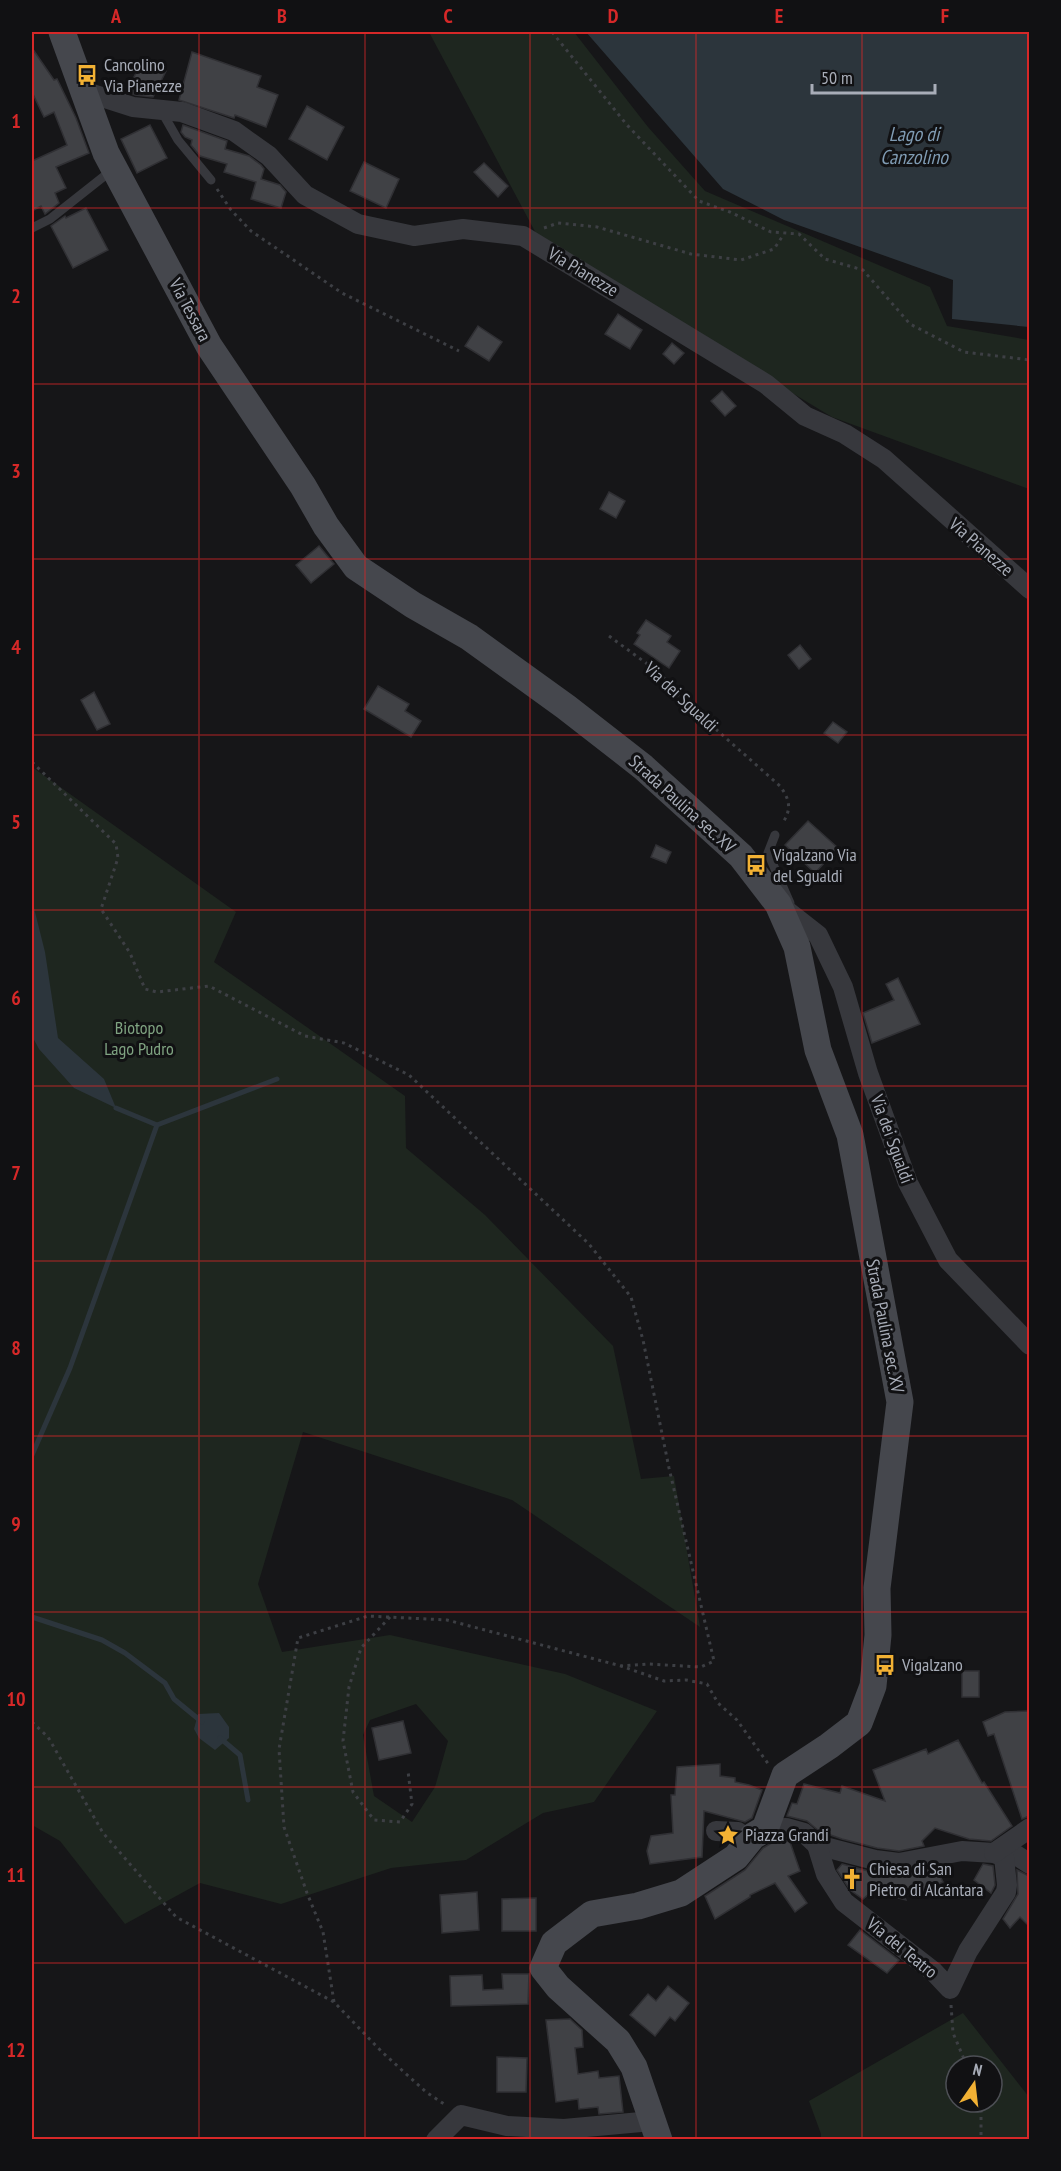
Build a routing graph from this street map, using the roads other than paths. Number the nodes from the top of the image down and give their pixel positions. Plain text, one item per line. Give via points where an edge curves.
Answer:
1 (62, 32) edge
2 (83, 91) junction
3 (160, 110) junction
4 (114, 168) junction
5 (211, 180) road end
6 (32, 228) edge
7 (356, 567) joint
8 (1029, 589) edge
9 (775, 835) road end
10 (785, 909) junction
11 (1029, 1345) edge
12 (1029, 1828) edge
13 (716, 1831) dead end
14 (757, 1835) junction
15 (817, 1845) junction
16 (999, 1855) junction
17 (1029, 1864) edge
18 (656, 2130) edge
19 (436, 2139) edge

1 - 2 street, Via Tessara
2 - 3 street, Via Pianezze via 133,107
2 - 4 street, Via Tessara
3 - 5 lane via 178,140
3 - 8 street, Via Pianezze via 182,112 234,131 269,156 305,195 358,224 414,236 463,229 523,236 766,384 805,416 845,434 884,459
4 - 6 lane via 50,219
4 - 7 street, Via Tessara via 209,346
7 - 10 street, Strada Paulina sec. XV via 470,637 643,767 741,856
9 - 10 lane via 768,853 789,898
10 - 11 street, Via dei Sgualdi via 818,935 843,987 868,1073 908,1183 948,1260
10 - 14 street, Strada Paulina sec. XV via 797,947 818,1050 850,1135 900,1402 877,1588 873,1686 859,1723 785,1775
12 - 16 street
13 - 14 street
14 - 15 street via 786,1828 804,1833
14 - 18 street, Strada Paulina sec. XV via 736,1857 681,1893 592,1914 554,1943 543,1968 558,1987 618,2041 634,2067
15 - 16 street via 899,1863 962,1851
15 - 16 street, Via del Teatro via 826,1874 844,1902 950,1989 968,1951 1005,1892 1007,1885
16 - 17 street via 1016,1855
18 - 19 street via 507,2126 461,2115

